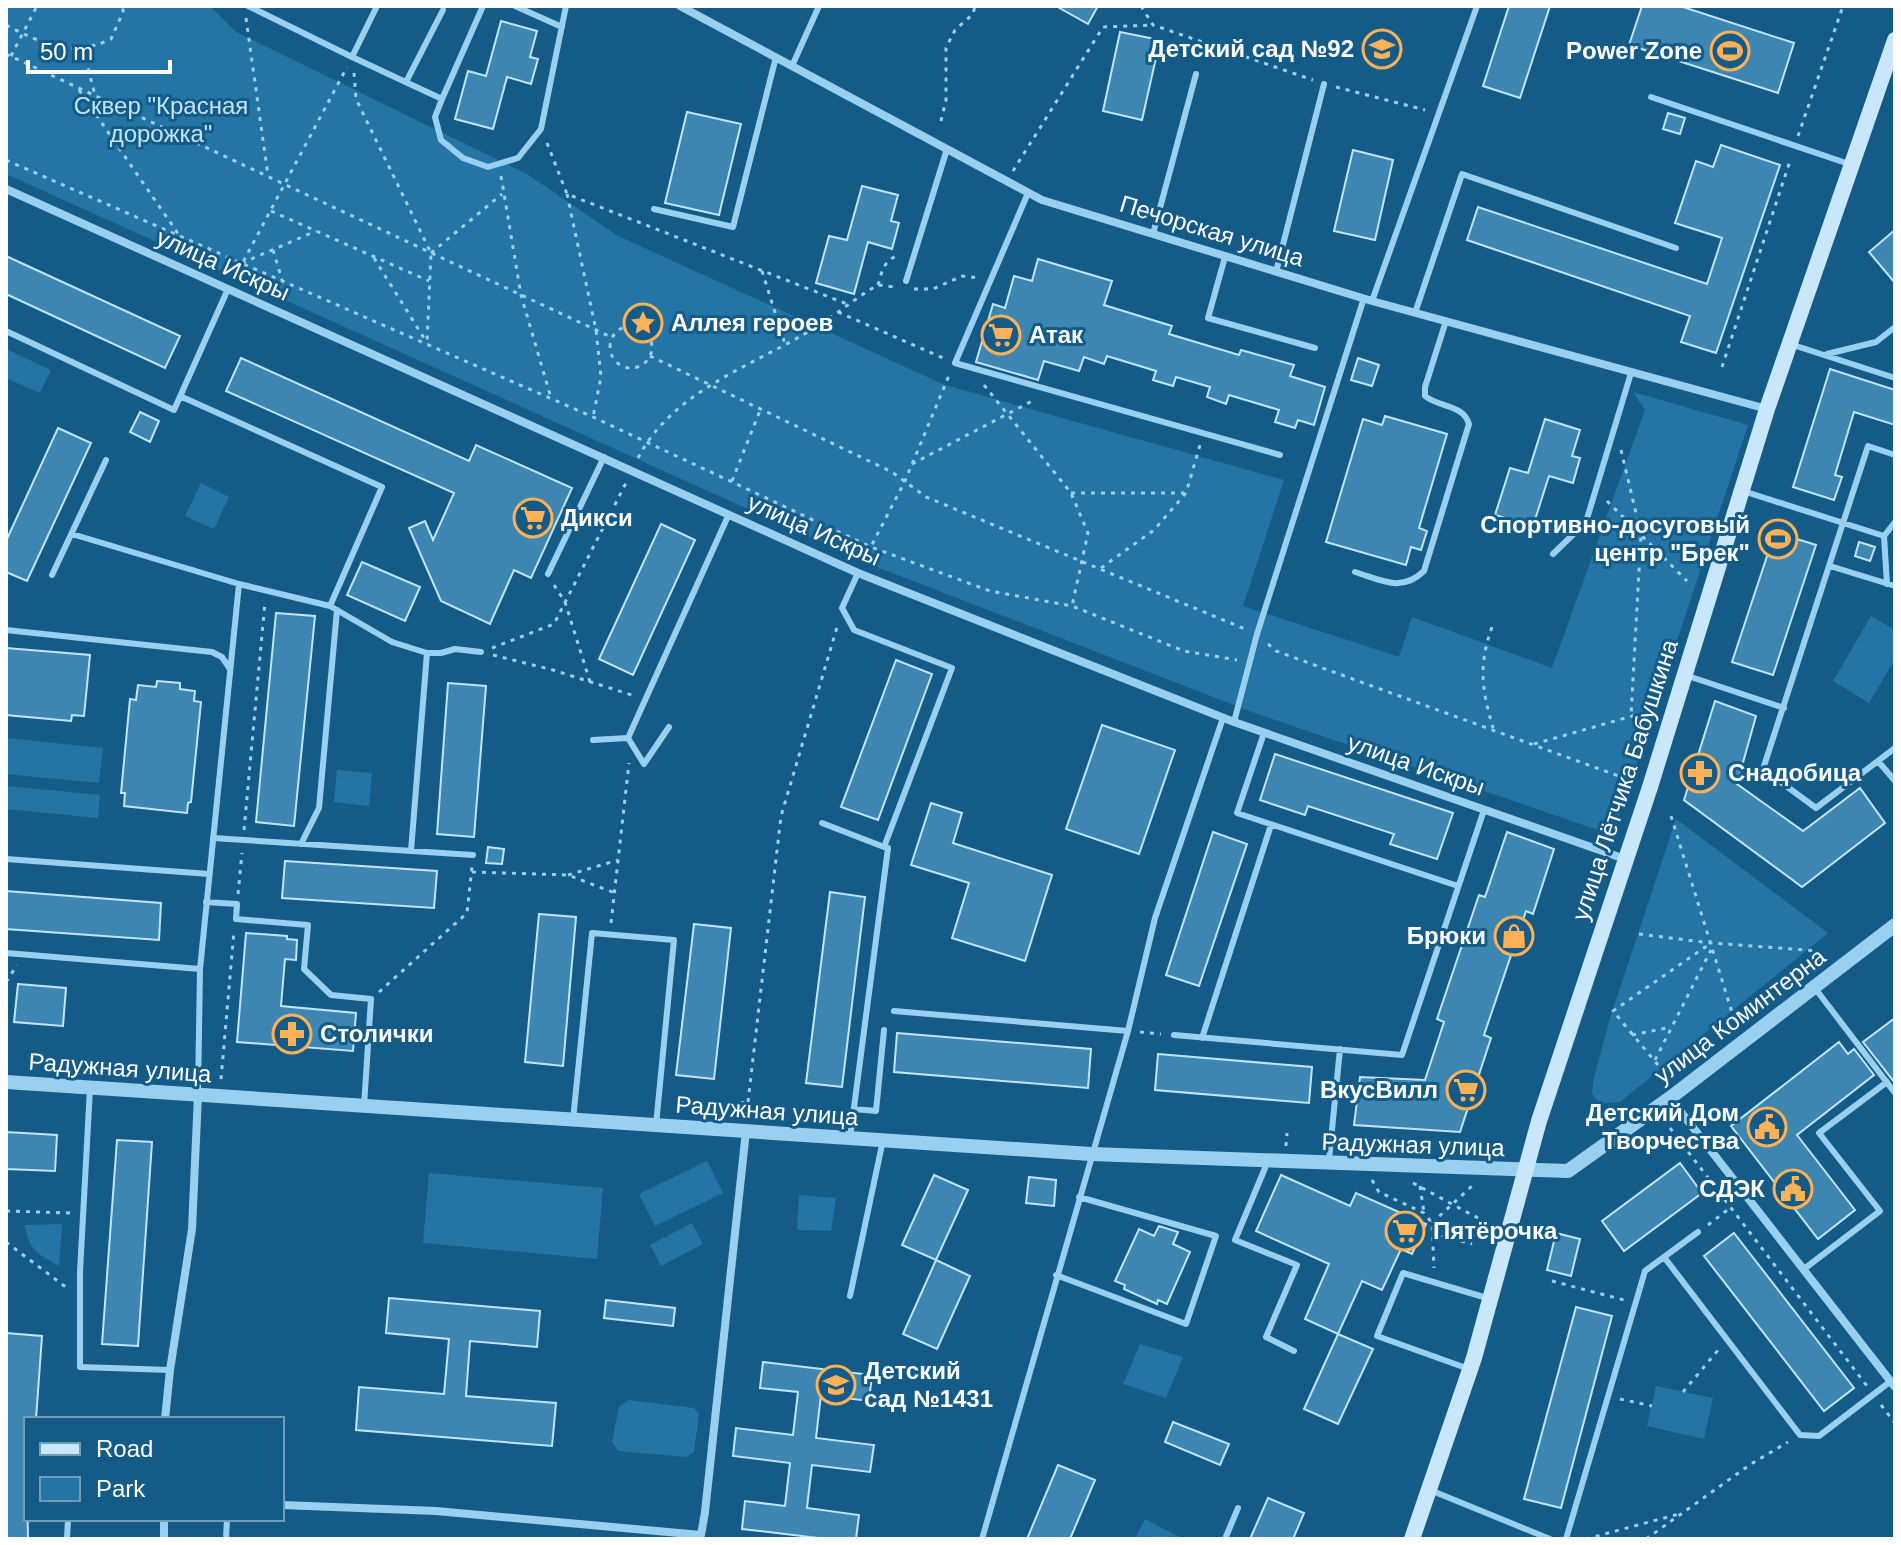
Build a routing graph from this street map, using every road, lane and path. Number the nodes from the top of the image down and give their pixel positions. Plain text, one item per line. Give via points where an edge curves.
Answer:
1 (37, 6) edge
2 (123, 6) edge
3 (246, 6) edge
4 (377, 6) edge
5 (483, 6) edge
6 (515, 6) edge
7 (566, 6) edge
8 (680, 6) edge
9 (819, 6) edge
10 (975, 6) edge
11 (1141, 6) edge
12 (1477, 6) edge
13 (1843, 6) edge
14 (443, 10) dead end
15 (6, 25) edge
16 (1153, 25) junction
17 (562, 27) junction
18 (23, 34) junction
19 (1895, 40) edge
20 (83, 49) junction
21 (8, 55) edge
22 (352, 57) junction
23 (776, 57) junction
24 (792, 66) junction
25 (1196, 74) dead end
26 (406, 82) junction
27 (1324, 84) junction
28 (76, 87) junction
29 (95, 96) junction
30 (1651, 97) dead end
31 (442, 99) junction
32 (1439, 114) junction
33 (941, 121) dead end
34 (541, 129) junction
35 (1795, 145) junction
36 (947, 149) junction
37 (6, 160) edge
38 (1019, 161) dead end
39 (499, 164) junction
40 (1853, 165) junction
41 (268, 177) junction
42 (287, 184) junction
43 (6, 189) edge
44 (504, 193) junction
45 (1028, 193) junction
46 (567, 194) junction
47 (654, 209) dead end
48 (271, 211) junction
49 (317, 231) junction
50 (1153, 234) junction
51 (180, 236) junction
52 (917, 245) junction
53 (1676, 248) dead end
54 (273, 250) junction
55 (431, 253) junction
56 (373, 256) junction
57 (1225, 257) junction
58 (242, 263) junction
59 (762, 271) junction
60 (1276, 272) junction
61 (990, 279) junction
62 (282, 280) junction
63 (906, 281) dead end
64 (430, 282) junction
65 (878, 285) junction
66 (228, 289) junction
67 (521, 295) junction
68 (1368, 299) junction
69 (847, 304) junction
70 (838, 312) junction
71 (1415, 313) junction
72 (1446, 321) junction
73 (1895, 327) edge
74 (596, 330) junction
75 (6, 331) edge
76 (611, 337) junction
77 (427, 343) junction
78 (1790, 344) junction
79 (785, 345) junction
80 (1315, 348) dead end
81 (1823, 355) junction
82 (650, 356) junction
83 (955, 363) junction
84 (969, 367) junction
85 (1722, 367) dead end
86 (1631, 373) junction
87 (1895, 378) edge
88 (712, 385) junction
89 (1053, 391) junction
90 (180, 396) junction
91 (552, 399) junction
92 (761, 408) junction
93 (1767, 409) junction
94 (1009, 413) junction
95 (593, 417) junction
96 (1615, 425) junction
97 (1203, 433) junction
98 (647, 442) junction
99 (1280, 455) dead end
100 (1895, 455) edge
101 (604, 457) junction
102 (106, 460) dead end
103 (912, 464) junction
104 (632, 470) junction
105 (732, 481) junction
106 (905, 481) junction
107 (1595, 490) junction
108 (1742, 491) junction
109 (1071, 493) junction
110 (1186, 493) junction
111 (729, 514) junction
112 (1895, 522) edge
113 (1844, 523) junction
114 (72, 534) junction
115 (1641, 534) junction
116 (1884, 536) junction
117 (871, 547) junction
118 (1553, 554) dead end
119 (1082, 561) junction
120 (1830, 566) junction
121 (1100, 569) junction
122 (1355, 572) dead end
123 (858, 573) junction
124 (548, 574) joint
125 (52, 575) dead end
126 (1687, 581) dead end
127 (239, 584) junction
128 (1887, 584) junction
129 (1895, 586) edge
130 (266, 591) junction
131 (565, 602) junction
132 (1072, 606) junction
133 (333, 608) junction
134 (842, 608) junction
135 (1492, 627) dead end
136 (6, 630) edge
137 (1257, 634) junction
138 (481, 652) junction
139 (427, 653) junction
140 (1250, 662) junction
141 (230, 669) junction
142 (1685, 675) junction
143 (590, 682) junction
144 (645, 699) junction
145 (1784, 708) junction
146 (1643, 713) dead end
147 (1631, 716) junction
148 (1223, 718) junction
149 (1234, 722) junction
150 (669, 727) dead end
151 (1494, 730) junction
152 (1264, 733) junction
153 (628, 738) junction
154 (593, 740) dead end
155 (1534, 744) junction
156 (1895, 748) edge
157 (1878, 761) junction
158 (1895, 781) edge
159 (1650, 787) junction
160 (1484, 810) junction
161 (1671, 816) dead end
162 (822, 823) dead end
163 (1271, 825) junction
164 (213, 838) junction
165 (243, 840) junction
166 (301, 844) junction
167 (884, 847) junction
168 (411, 851) junction
169 (473, 855) joint
170 (6, 859) edge
171 (1625, 859) junction
172 (618, 860) junction
173 (472, 872) junction
174 (209, 874) junction
175 (568, 875) junction
176 (1458, 886) junction
177 (615, 893) junction
178 (206, 902) junction
179 (237, 904) junction
180 (236, 919) junction
181 (1895, 925) edge
182 (610, 934) junction
183 (1639, 934) dead end
184 (1711, 946) junction
185 (1819, 951) dead end
186 (6, 953) edge
187 (22, 955) junction
188 (200, 969) junction
189 (6, 982) edge
190 (1814, 987) junction
191 (371, 999) junction
192 (894, 1011) dead end
193 (1735, 1022) dead end
194 (1671, 1027) junction
195 (884, 1030) dead end
196 (1128, 1031) junction
197 (1174, 1035) joint
198 (1632, 1035) junction
199 (1202, 1038) junction
200 (1340, 1049) junction
201 (6, 1082) edge
202 (1892, 1087) edge
203 (90, 1088) junction
204 (198, 1095) junction
205 (219, 1096) junction
206 (1670, 1098) junction
207 (748, 1102) dead end
208 (364, 1106) junction
209 (854, 1109) junction
210 (573, 1120) junction
211 (656, 1125) junction
212 (1670, 1128) dead end
213 (746, 1131) junction
214 (850, 1138) junction
215 (883, 1140) junction
216 (1091, 1154) junction
217 (1268, 1161) junction
218 (1328, 1164) junction
219 (1525, 1171) junction
220 (1370, 1177) dead end
221 (1407, 1179) dead end
222 (1477, 1181) dead end
223 (1420, 1186) junction
224 (1079, 1197) junction
225 (1452, 1204) junction
226 (1732, 1208) junction
227 (6, 1211) edge
228 (83, 1213) junction
229 (1424, 1213) junction
230 (1478, 1218) dead end
231 (1432, 1223) junction
232 (1698, 1232) joint
233 (1432, 1233) junction
234 (6, 1242) edge
235 (1472, 1244) dead end
236 (1664, 1257) junction
237 (1434, 1261) dead end
238 (1804, 1269) junction
239 (1056, 1275) junction
240 (1552, 1281) dead end
241 (850, 1296) dead end
242 (80, 1298) junction
243 (1490, 1299) junction
244 (1636, 1303) junction
245 (1727, 1339) junction
246 (1294, 1351) dead end
247 (170, 1370) junction
248 (1470, 1370) junction
249 (1893, 1384) edge
250 (1683, 1392) dead end
251 (1873, 1394) junction
252 (1608, 1397) junction
253 (1652, 1406) dead end
254 (165, 1417) edge
255 (1895, 1423) edge
256 (1800, 1435) junction
257 (1430, 1490) junction
258 (284, 1505) edge
259 (1238, 1508) dead end
260 (1683, 1513) junction
261 (982, 1539) edge
262 (1225, 1539) edge
263 (1412, 1539) edge
264 (1550, 1539) edge
265 (1566, 1539) edge
266 (1586, 1539) edge
267 (1646, 1539) edge

1 - 18 path
2 - 20 path via 111,39
3 - 22 lane
3 - 41 path
4 - 22 lane
5 - 31 lane
6 - 17 lane
7 - 17 lane
8 - 23 street, Печорская улица
9 - 24 lane
10 - 33 path via 946,48
11 - 16 path
12 - 32 lane
13 - 35 path
14 - 26 lane
15 - 18 path
16 - 27 path
16 - 38 path via 1103,27
17 - 34 lane
18 - 20 path
18 - 21 path
19 - 40 main road, улица Лётчика Бабушкина
20 - 29 path
21 - 28 path
22 - 26 lane
22 - 42 path
22 - 55 path via 356,99
23 - 24 street, Печорская улица
23 - 47 lane via 733,227
24 - 36 street, Печорская улица
25 - 50 lane
26 - 31 lane
27 - 32 path
27 - 60 lane
28 - 29 path
28 - 51 path
29 - 41 path
30 - 35 lane
31 - 39 lane via 435,117 441,140 463,158 488,167
32 - 68 lane
34 - 39 lane via 518,158
34 - 46 path
35 - 40 lane
35 - 85 path
36 - 45 street, Печорская улица
36 - 52 lane
37 - 51 path
39 - 44 path
40 - 78 main road, улица Лётчика Бабушкина
41 - 42 path
42 - 48 path
42 - 55 path
43 - 66 street, улица Искры
44 - 55 path
44 - 67 path
45 - 50 street, Печорская улица
45 - 61 lane
46 - 59 path
46 - 74 path
48 - 49 path
48 - 58 path
49 - 54 path
49 - 56 path
50 - 57 street, Печорская улица
51 - 58 path
52 - 63 lane
52 - 65 path via 891,257
53 - 71 lane via 1462,174
54 - 58 path
54 - 62 path
55 - 64 path
55 - 67 path
56 - 64 path
56 - 77 path
57 - 60 street, Печорская улица
57 - 80 lane via 1208,318
58 - 62 path
58 - 66 path
59 - 69 path
59 - 79 path
60 - 68 street, Печорская улица
61 - 65 path via 962,276 933,289
61 - 83 lane
62 - 77 path
64 - 77 path
65 - 69 path
66 - 90 lane
66 - 101 street, улица Искры
67 - 74 path
67 - 91 path
68 - 71 street, Печорская улица
68 - 137 lane
69 - 70 path
70 - 79 path
70 - 83 path
71 - 72 street, Печорская улица
72 - 86 street, Печорская улица
72 - 122 lane via 1425,396 1460,410 1469,424 1424,571 1412,582 1394,584
73 - 81 lane via 1876,342
74 - 76 path
74 - 95 path via 601,377
75 - 90 lane via 174,410
76 - 82 path via 623,326 640,327 651,340
76 - 82 path via 610,354 621,366 638,367
77 - 91 path
78 - 81 lane
78 - 93 main road, улица Лётчика Бабушкина
79 - 88 path
81 - 87 lane
82 - 88 path
83 - 84 lane
83 - 103 path
84 - 89 lane
84 - 94 path
86 - 93 street, Печорская улица
86 - 96 lane
88 - 92 path
88 - 98 path via 661,424
89 - 94 path
89 - 97 lane
90 - 133 lane via 382,487
91 - 95 path
92 - 105 path
92 - 106 path
93 - 108 main road, улица Лётчика Бабушкина
94 - 103 path
94 - 109 path
95 - 98 path
96 - 107 lane
96 - 115 path
97 - 99 lane
97 - 110 path
98 - 104 path
98 - 105 path
100 - 113 lane via 1868,446
101 - 104 street, улица Искры
101 - 124 lane
102 - 114 lane
103 - 106 path
104 - 111 street, улица Искры
104 - 131 path
105 - 117 path
106 - 117 path
106 - 119 path via 926,497
107 - 115 path
107 - 118 lane via 1586,522
108 - 113 lane
108 - 142 main road, улица Лётчика Бабушкина
109 - 110 path
109 - 119 path via 1088,533
110 - 121 path via 1154,530
111 - 123 street, улица Искры
111 - 144 lane
112 - 116 lane
113 - 116 lane
113 - 120 lane
114 - 125 lane
114 - 127 lane
115 - 126 path
115 - 147 path
116 - 128 lane
117 - 123 path
117 - 132 path via 990,591
119 - 121 path
119 - 132 path
120 - 128 lane
120 - 145 lane
121 - 137 path
123 - 134 lane
123 - 148 street, улица Искры
124 - 131 path
127 - 130 lane
127 - 141 lane
128 - 129 lane
130 - 133 lane
130 - 165 path
131 - 138 path via 554,624
131 - 143 path
132 - 140 path via 1184,651
133 - 139 lane via 392,642
133 - 166 lane via 319,808
134 - 167 lane via 854,630 952,668
134 - 207 path via 781,816
135 - 151 path via 1484,650 1482,688
136 - 141 lane via 212,652
137 - 140 lane
137 - 151 path via 1276,651
138 - 139 lane
138 - 143 path
139 - 168 lane
140 - 149 lane
141 - 164 lane
142 - 145 lane
142 - 159 main road, улица Лётчика Бабушкина
143 - 144 path
144 - 153 lane
145 - 157 lane via 1763,769 1816,808
146 - 147 path
147 - 155 path
148 - 149 street, улица Искры
148 - 196 lane via 1155,918
149 - 152 street, улица Искры
150 - 153 lane via 644,764
151 - 155 path
152 - 160 street, улица Искры
152 - 163 lane via 1237,813
153 - 154 lane
153 - 172 path
155 - 159 path
156 - 157 lane
157 - 158 lane
159 - 171 main road, улица Лётчика Бабушкина
160 - 171 street, улица Искры
160 - 176 lane
161 - 184 path
162 - 167 lane
163 - 176 lane
163 - 199 lane
164 - 165 lane
164 - 174 lane
165 - 166 lane
165 - 179 path
166 - 168 lane
167 - 209 lane via 888,848
168 - 169 lane
169 - 173 path
170 - 174 lane
171 - 219 main road, улица Лётчика Бабушкина
172 - 175 path
172 - 177 path
173 - 175 path
173 - 191 path via 467,913
174 - 178 lane
175 - 177 path
176 - 200 lane via 1402,1055
177 - 182 path
178 - 179 lane
178 - 188 lane
179 - 180 lane
180 - 191 lane via 308,925 304,969 331,995
180 - 205 path
181 - 190 street, улица Коминтерна
182 - 210 lane via 592,933
182 - 211 lane via 674,940
183 - 184 path
184 - 185 path
184 - 193 path
184 - 194 path
184 - 198 path via 1613,1011
186 - 187 lane
187 - 188 lane
187 - 189 path
188 - 204 lane
190 - 202 lane
190 - 206 street, улица Коминтерна
191 - 208 lane
192 - 196 lane
194 - 198 path
194 - 198 path via 1656,1062
195 - 209 lane via 876,1111
196 - 197 path
196 - 216 lane
197 - 199 lane
199 - 200 lane
200 - 218 lane
201 - 203 street, Радужная улица
202 - 238 lane via 1819,1133 1880,1211
203 - 204 street, Радужная улица
203 - 228 lane
204 - 205 street, Радужная улица
204 - 247 street via 192,1229
205 - 208 street, Радужная улица
206 - 219 street, улица Коминтерна via 1568,1171
206 - 238 street
208 - 210 street, Радужная улица
209 - 214 lane
210 - 211 street, Радужная улица
211 - 213 street, Радужная улица
212 - 226 path
213 - 214 street, Радужная улица
213 - 258 street via 701,1535 436,1511
214 - 215 street, Радужная улица
215 - 216 street, Радужная улица
215 - 241 lane
216 - 217 street, Радужная улица
216 - 224 lane
217 - 218 street, Радужная улица
217 - 246 lane via 1235,1240 1297,1265 1266,1337
218 - 219 street, Радужная улица
219 - 243 main road, улица Лётчика Бабушкина
220 - 229 path via 1379,1192
221 - 223 path
222 - 225 path
223 - 225 path
223 - 229 path
224 - 239 lane
224 - 239 lane via 1216,1236 1186,1324
225 - 230 path
225 - 231 path
226 - 232 path
226 - 251 path
227 - 228 path
228 - 242 lane
229 - 231 path
231 - 233 path
232 - 236 lane
233 - 235 path
233 - 237 path
234 - 242 path
236 - 244 lane via 1645,1271
236 - 245 lane
238 - 249 street
239 - 261 lane
240 - 244 path
242 - 247 lane via 80,1367
243 - 248 main road, улица Лётчика Бабушкина
243 - 248 lane via 1403,1273 1377,1336
244 - 252 lane
245 - 250 path
245 - 256 lane
247 - 254 street
248 - 257 main road, улица Лётчика Бабушкина
249 - 251 lane
251 - 255 path
251 - 256 lane via 1819,1436
252 - 253 path
252 - 265 lane
256 - 260 path
257 - 263 main road, улица Лётчика Бабушкина
257 - 264 lane
259 - 262 lane
260 - 266 path
260 - 267 path

